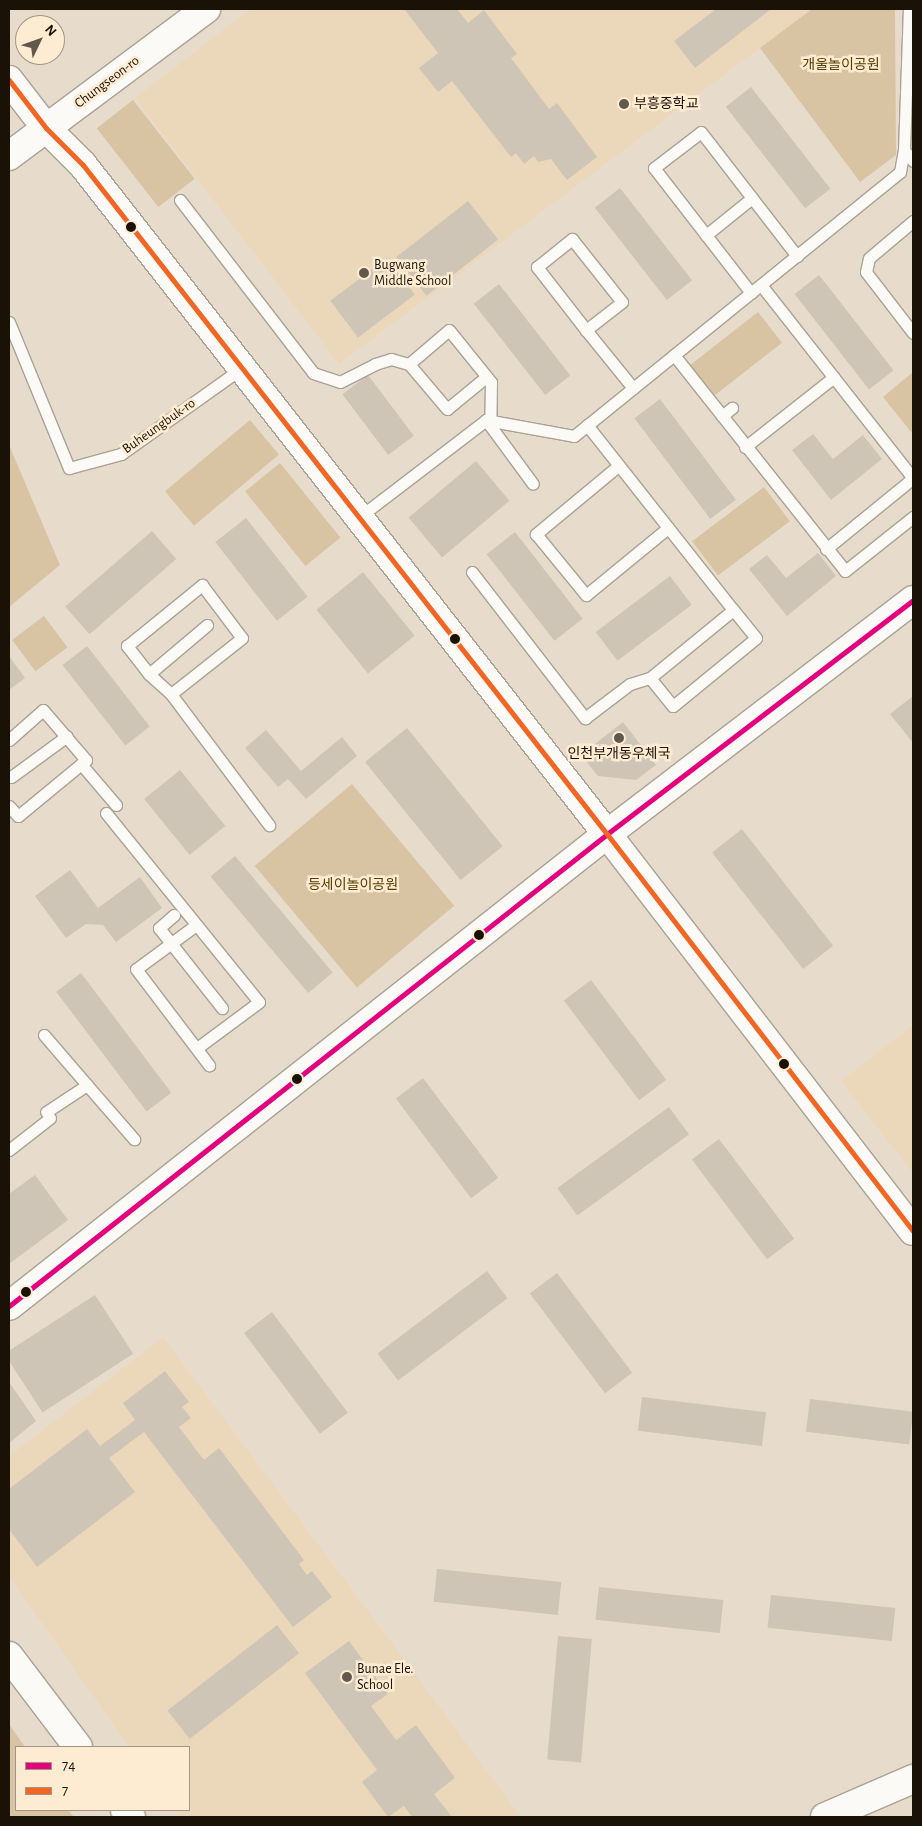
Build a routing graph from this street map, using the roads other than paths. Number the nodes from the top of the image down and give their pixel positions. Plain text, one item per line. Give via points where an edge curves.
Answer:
1 (206, 9) edge
2 (909, 9) edge
3 (911, 60) edge
4 (9, 80) edge
5 (46, 128) junction
6 (904, 150) junction
7 (9, 156) edge
8 (913, 161) edge
9 (752, 198) junction
10 (180, 200) dead end
11 (913, 222) edge
12 (706, 235) junction
13 (797, 256) junction
14 (761, 285) junction
15 (751, 293) junction
16 (9, 322) edge
17 (586, 330) junction
18 (913, 333) edge
19 (674, 354) junction
20 (409, 364) junction
21 (242, 368) junction
22 (486, 377) junction
23 (834, 377) junction
24 (633, 388) junction
25 (732, 408) dead end
26 (722, 416) junction
27 (488, 420) junction
28 (587, 425) junction
29 (745, 447) junction
30 (618, 466) junction
31 (913, 478) edge
32 (533, 484) dead end
33 (913, 517) edge
34 (358, 518) junction
35 (668, 528) junction
36 (826, 549) junction
37 (472, 572) dead end
38 (913, 600) edge
39 (733, 610) junction
40 (207, 625) dead end
41 (149, 674) junction
42 (650, 678) junction
43 (171, 694) junction
44 (67, 736) junction
45 (9, 740) edge
46 (81, 764) junction
47 (12, 777) dead end
48 (116, 805) dead end
49 (9, 806) edge
50 (106, 812) dead end
51 (268, 825) dead end
52 (607, 834) junction
53 (174, 915) dead end
54 (196, 925) junction
55 (171, 944) junction
56 (222, 1008) dead end
57 (44, 1035) dead end
58 (197, 1048) junction
59 (209, 1065) dead end
60 (86, 1085) junction
61 (134, 1139) dead end
62 (9, 1149) edge
63 (913, 1231) edge
64 (9, 1306) edge
65 (9, 1656) edge
66 (77, 1746) edge
67 (913, 1779) edge
68 (825, 1817) edge

1 - 5 street, Chungseon-ro
2 - 3 lane
3 - 6 lane
4 - 5 street
5 - 7 street, Chungseon-ro
5 - 21 street via 83,165
6 - 8 lane
6 - 13 lane via 900,172
9 - 12 lane
9 - 12 lane via 701,132 654,168
9 - 13 lane
10 - 20 lane via 313,373 340,382 383,361 391,359
11 - 18 lane via 869,258 866,272
12 - 15 lane
13 - 14 lane
14 - 15 lane
14 - 23 lane
15 - 19 lane
16 - 21 lane, Buheungbuk-ro via 69,468 120,454
17 - 17 lane via 537,267 572,239 622,302
17 - 24 lane
19 - 24 lane
19 - 26 lane
20 - 22 lane via 447,409
20 - 22 lane via 449,330
21 - 34 street
22 - 27 lane via 490,382
23 - 29 lane
23 - 31 lane
24 - 28 lane
25 - 26 lane
26 - 29 lane
27 - 28 lane via 574,436
27 - 32 lane
27 - 34 lane
28 - 30 lane
29 - 36 lane
30 - 35 lane
30 - 35 lane via 536,534 586,595
31 - 36 lane
33 - 36 lane via 845,571
34 - 52 street
35 - 39 lane
37 - 42 lane via 585,718 630,684
38 - 52 street
39 - 42 lane
39 - 42 lane via 756,638 673,706
40 - 41 lane
41 - 43 lane
41 - 43 lane via 127,646 202,585 242,638
43 - 51 lane
44 - 45 lane via 43,710
44 - 46 lane via 86,760
44 - 47 lane
46 - 48 lane
46 - 49 lane via 18,816
50 - 54 lane
52 - 63 street
52 - 64 street
53 - 55 lane via 159,928
54 - 55 lane
54 - 58 lane via 259,1002
55 - 56 lane
55 - 58 lane via 136,969
57 - 60 lane
58 - 59 lane
60 - 61 lane
60 - 62 lane
65 - 66 street
67 - 68 street

